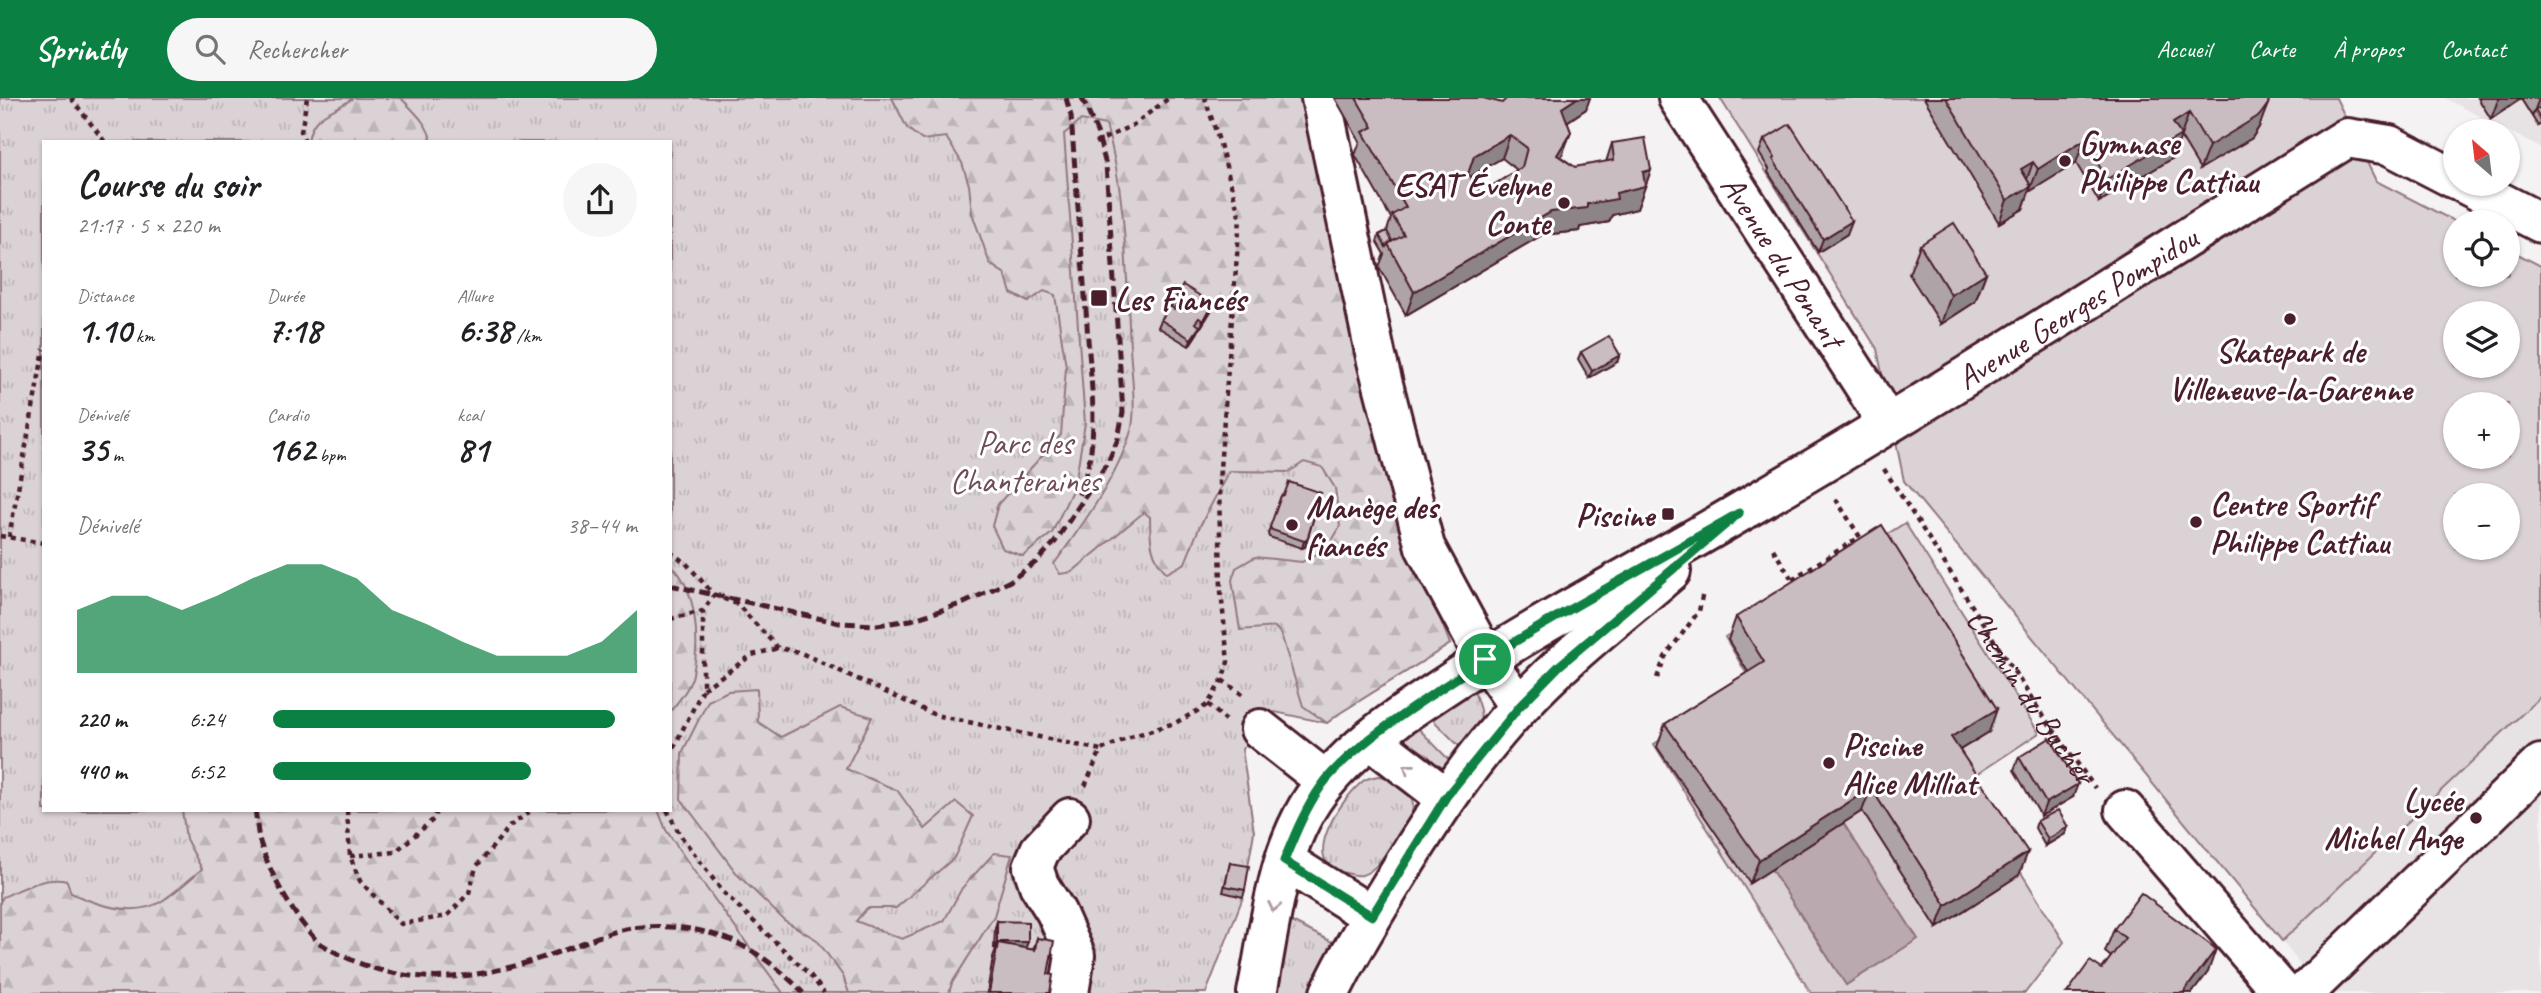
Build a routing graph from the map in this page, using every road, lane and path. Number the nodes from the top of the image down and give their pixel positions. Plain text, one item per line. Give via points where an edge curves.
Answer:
1 (71, 98) edge
2 (307, 98) edge
3 (1169, 98) edge
4 (1205, 98) edge
5 (1321, 98) edge
6 (1678, 98) edge
7 (103, 140) edge
8 (304, 140) edge
9 (1095, 143) dead end
10 (2443, 173) edge
11 (2488, 196) edge
12 (2541, 223) edge
13 (42, 360) edge
14 (1874, 433) junction
15 (1834, 498) dead end
16 (1739, 513) junction
17 (0, 536) edge
18 (9, 537) junction
19 (42, 543) edge
20 (1773, 549) dead end
21 (672, 553) edge
22 (1792, 579) junction
23 (1796, 586) edge
24 (1704, 589) dead end
25 (714, 595) junction
26 (703, 611) junction
27 (672, 619) edge
28 (778, 648) junction
29 (1485, 659) junction
30 (1657, 678) dead end
31 (702, 690) junction
32 (1519, 707) junction
33 (1260, 729) dead end
34 (1370, 739) junction
35 (1101, 750) junction
36 (672, 751) edge
37 (2541, 764) edge
38 (1326, 781) junction
39 (1446, 797) junction
40 (2125, 810) joint
41 (347, 812) edge
42 (436, 812) edge
43 (529, 812) edge
44 (668, 812) edge
45 (1070, 818) joint
46 (350, 856) junction
47 (1284, 861) junction
48 (1372, 916) junction
49 (824, 993) edge
50 (1069, 993) edge
51 (1257, 993) edge
52 (1330, 993) edge
53 (2283, 993) edge
54 (2304, 993) edge

1 - 7 path
2 - 8 path
3 - 9 path via 1133,125
4 - 35 path via 1240,218 1219,481 1228,662 1208,704 1175,723
5 - 29 street via 1376,357 1425,547
6 - 14 street, Avenue du Ponant via 1865,387
10 - 14 street, Avenue Georges Pompidou via 2389,145 2347,138
11 - 12 street
13 - 18 path
14 - 16 street, Avenue Georges Pompidou
14 - 40 path, Chemin du Bucher via 1889,474 2035,704 2094,787
15 - 22 path via 1860,537
16 - 29 street, Avenue Georges Pompidou
16 - 32 street, Avenue Georges Pompidou via 1559,666
17 - 18 path
18 - 19 path
20 - 22 path
21 - 25 path
22 - 23 path
24 - 30 path via 1699,611 1665,656
25 - 26 path
25 - 28 path via 737,604
26 - 27 path
26 - 31 path
28 - 31 path via 752,655
28 - 35 path via 799,652 935,715
29 - 32 street
29 - 34 street, Avenue Georges Pompidou
31 - 36 path
32 - 39 street, Avenue Georges Pompidou
33 - 38 street
34 - 38 street, Avenue Georges Pompidou
39 -> 34 street
35 - 45 path
37 - 54 street
38 - 47 street, Avenue Georges Pompidou via 1301,819
39 - 48 street, Avenue Georges Pompidou
40 - 53 street, Chemin du Bucher
41 - 46 path
42 - 46 path via 434,819 395,852
43 - 46 path via 510,826 476,867 469,893 447,916 401,924 360,881
44 - 49 path via 723,892
45 - 50 street via 1040,850 1033,867 1075,955
47 - 48 street
47 -> 51 street, Avenue Georges Pompidou
48 - 52 street, Avenue Georges Pompidou

